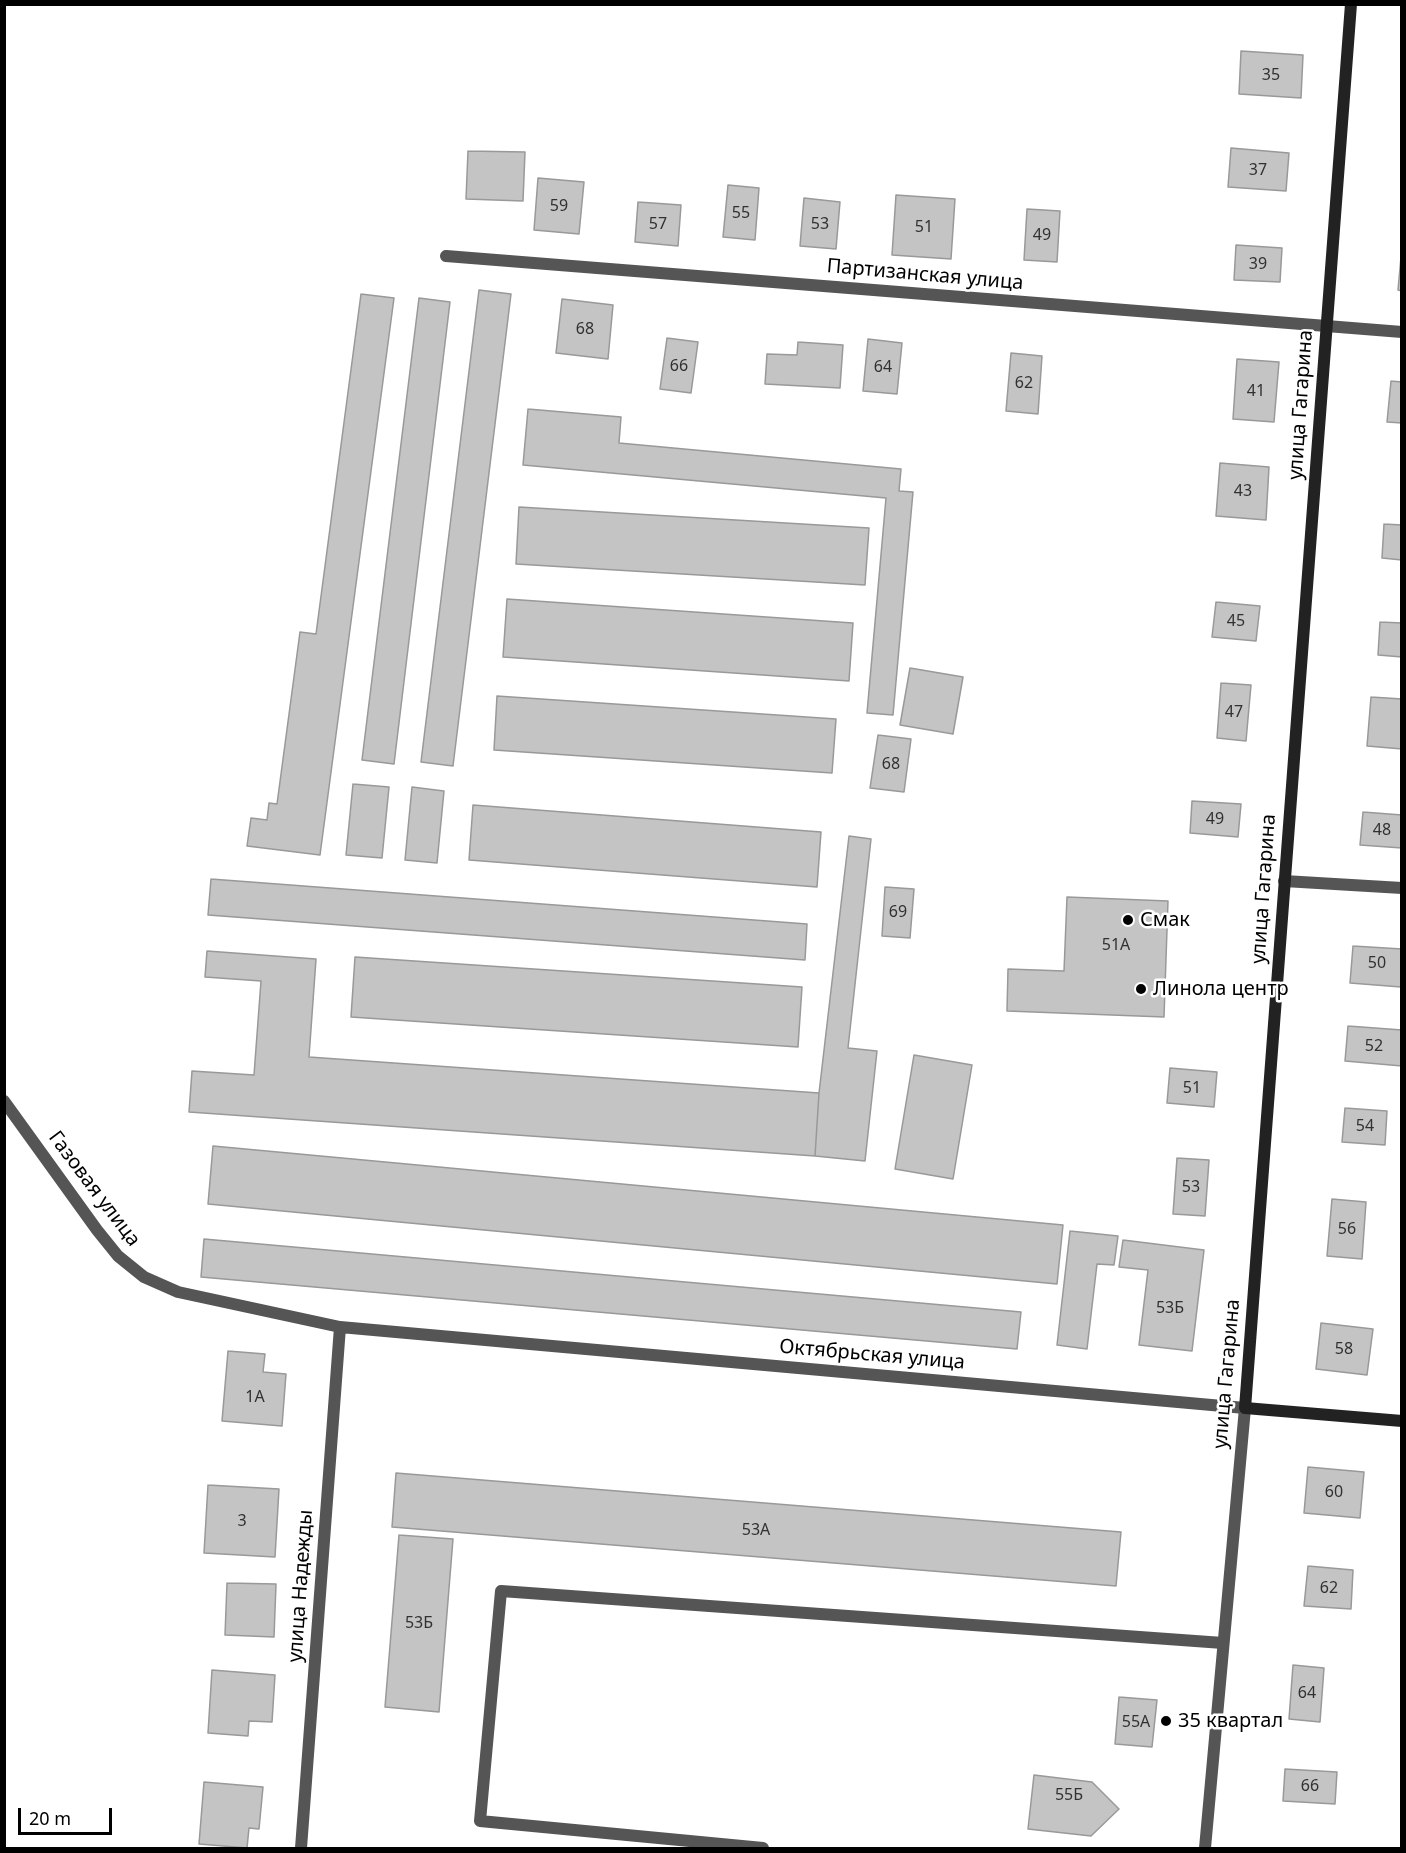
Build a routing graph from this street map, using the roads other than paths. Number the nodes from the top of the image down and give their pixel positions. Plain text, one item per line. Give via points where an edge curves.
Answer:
1 (1351, 4) edge
2 (446, 256) dead end
3 (1326, 327) junction
4 (1401, 332) edge
5 (1284, 881) junction
6 (1401, 888) edge
7 (4, 1101) edge
8 (340, 1327) junction
9 (1245, 1408) junction
10 (1401, 1421) edge
11 (1223, 1643) junction
12 (301, 1848) edge
13 (763, 1848) edge
14 (1205, 1848) edge

1 - 3 main road, улица Гагарина
2 - 3 street, Партизанская улица
3 - 4 street, Партизанская улица
3 - 5 main road, улица Гагарина
5 - 6 street
5 - 9 main road, улица Гагарина
7 - 8 street, Газовая улица via 97,1230 118,1256 144,1277 178,1292
8 - 9 street, Октябрьская улица
8 - 12 street, улица Надежды
9 - 10 main road, Октябрьская улица
9 - 11 street, улица Гагарина
11 - 13 street via 501,1592 480,1821
11 - 14 street, улица Гагарина

